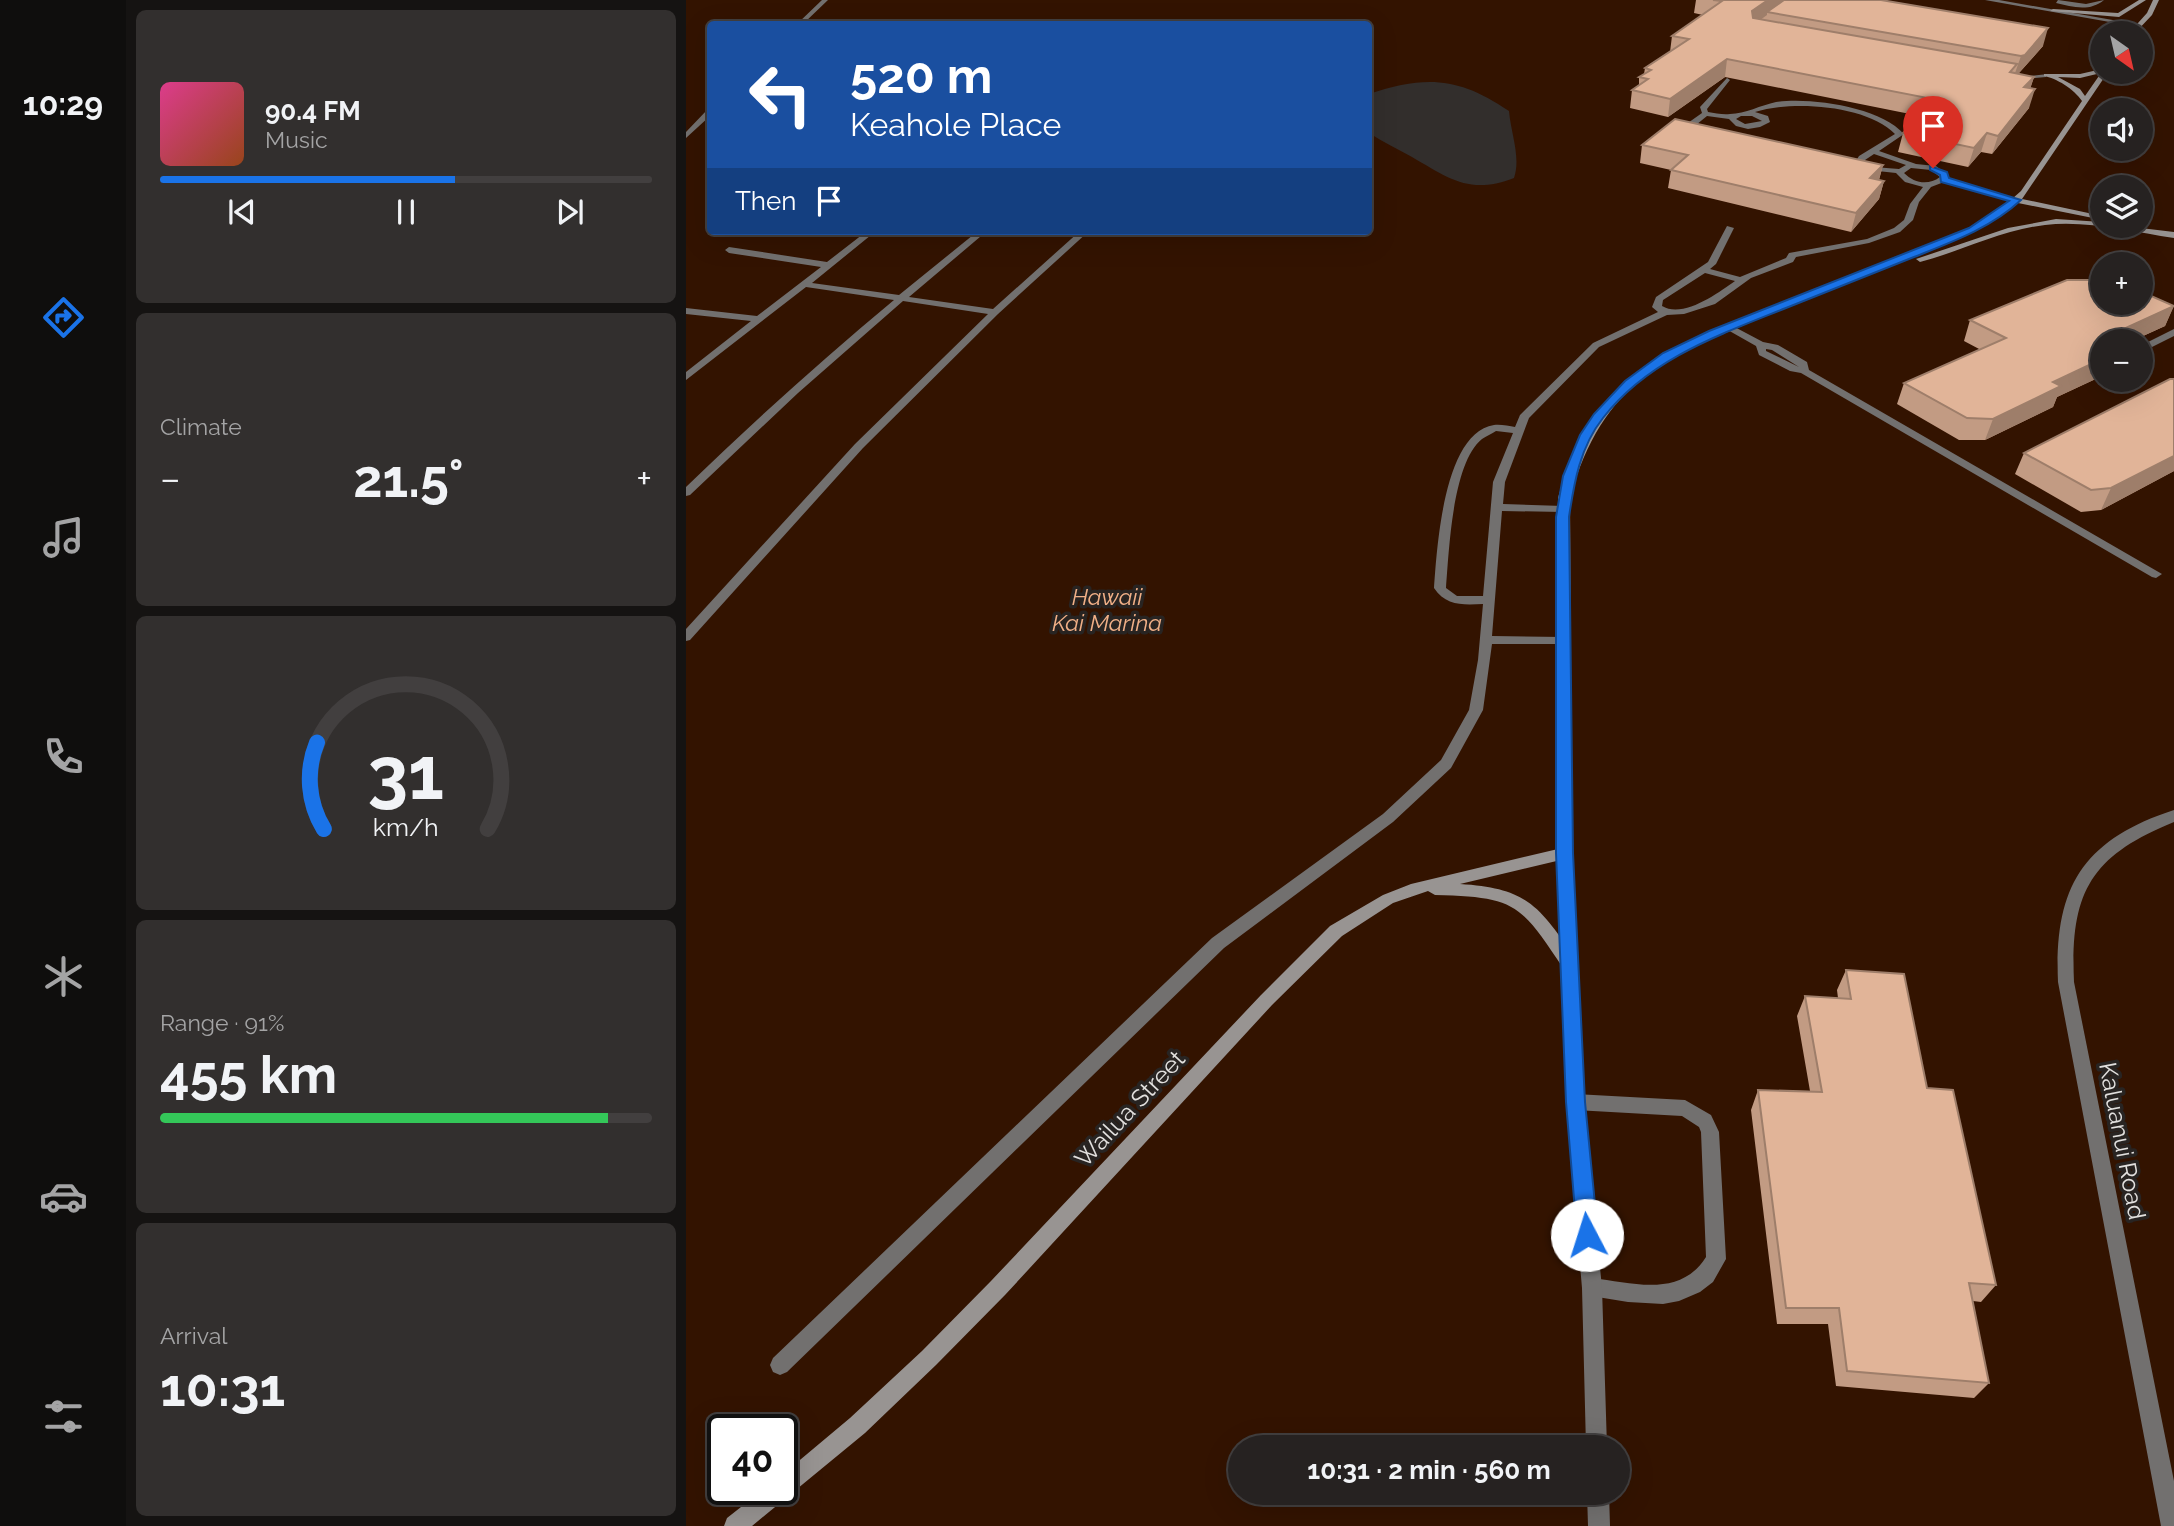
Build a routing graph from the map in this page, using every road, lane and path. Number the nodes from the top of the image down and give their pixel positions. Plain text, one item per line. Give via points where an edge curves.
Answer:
1 (825, 0) edge
2 (1988, 0) edge
3 (2101, 0) edge
4 (2143, 0) edge
5 (2156, 0) edge
6 (2048, 1) edge
7 (2053, 11) junction
8 (803, 21) edge
9 (2114, 21) edge
10 (2142, 21) edge
11 (2090, 74) edge
12 (2046, 75) junction
13 (2002, 76) edge
14 (1727, 80) edge
15 (2095, 84) edge
16 (2085, 102) junction
17 (1746, 113) junction
18 (1706, 114) junction
19 (707, 115) edge
20 (1733, 117) junction
21 (1688, 127) edge
22 (686, 136) edge
23 (1873, 151) junction
24 (1918, 166) junction
25 (1899, 171) junction
26 (1944, 180) junction
27 (1908, 181) junction
28 (1929, 184) junction
29 (2016, 200) junction
30 (1915, 202) junction
31 (2090, 216) edge
32 (2090, 224) edge
33 (1730, 228) dead end
34 (2153, 230) edge
35 (2153, 232) edge
36 (867, 235) edge
37 (978, 235) edge
38 (1081, 235) edge
39 (2174, 235) edge
40 (729, 250) dead end
41 (827, 265) junction
42 (1877, 269) junction
43 (1704, 270) junction
44 (1740, 280) junction
45 (802, 284) junction
46 (900, 298) junction
47 (686, 311) edge
48 (995, 312) junction
49 (1665, 312) junction
50 (757, 319) junction
51 (1729, 327) junction
52 (2174, 332) edge
53 (2153, 343) edge
54 (686, 377) edge
55 (1518, 430) junction
56 (686, 493) edge
57 (1497, 507) junction
58 (1563, 509) junction
59 (2156, 574) dead end
60 (1489, 600) junction
61 (688, 632) edge
62 (1486, 640) junction
63 (1563, 641) junction
64 (2174, 816) edge
65 (1565, 853) junction
66 (1416, 888) junction
67 (1569, 963) junction
68 (1576, 1102) junction
69 (1592, 1288) junction
70 (780, 1365) dead end
71 (1597, 1435) edge
72 (798, 1476) edge
73 (762, 1505) edge
74 (1598, 1505) edge
75 (735, 1526) edge
76 (1599, 1526) edge
77 (2172, 1526) edge

1 - 8 street
2 - 7 street
3 - 6 street via 2071,7
4 - 7 main road via 2113,16
5 - 10 main road
7 - 9 street
11 - 12 main road
12 - 13 street
12 - 16 main road via 2078,90
14 - 18 street via 1703,108
15 - 16 main road
16 - 29 main road
17 - 20 street
17 - 20 street via 1762,116 1766,122 1744,126
17 - 23 street via 1784,103 1880,118 1900,134
18 - 20 street
18 - 21 street
19 - 22 street
23 - 24 street
23 - 25 street via 1853,170
24 - 25 street
24 - 26 street via 1940,171
25 - 27 street
26 - 28 street
26 - 29 street
27 - 28 street
27 - 30 street
28 - 30 street
29 - 31 main road
29 - 42 main road via 1972,230
30 - 44 street via 1907,222 1895,231 1835,253 1790,260
32 - 42 main road via 2040,223 1953,252
33 - 43 street via 1712,264
34 - 39 main road
35 - 39 main road
36 - 41 street
37 - 46 street
38 - 48 street
40 - 41 street
41 - 45 street
42 - 51 main road
43 - 44 street
43 - 49 street via 1659,299 1657,307
44 - 49 street via 1712,302
45 - 46 street
45 - 50 street
46 - 48 street
46 - 56 street
47 - 50 street
48 - 61 street via 859,446
49 - 55 street via 1596,345 1532,408
50 - 54 street
51 - 58 main road via 1667,356 1612,399 1576,455
51 - 59 street via 1760,345 1762,353 1804,371
52 - 53 street
55 - 57 street via 1499,482
55 - 60 street via 1487,430 1469,443 1448,504 1440,588 1449,600
57 - 58 street
57 - 60 street
58 - 63 main road
60 - 62 street
62 - 63 street
62 - 70 street via 1476,710 1446,764 1388,818 1219,943
63 - 65 main road
64 - 77 street, Kaluanui Road via 2128,835 2092,865 2070,905 2063,954
65 - 66 main road, Wailua Street
65 - 67 street
66 - 67 main road via 1471,890 1518,902 1533,913
66 - 72 main road, Wailua Street via 1388,898 1336,931 912,1376
67 - 68 street
68 - 69 street
68 - 69 street via 1685,1108 1705,1121 1710,1132 1716,1259 1710,1272 1688,1291 1674,1294
69 - 71 street
73 - 75 main road, Wailua Street
74 - 76 street

